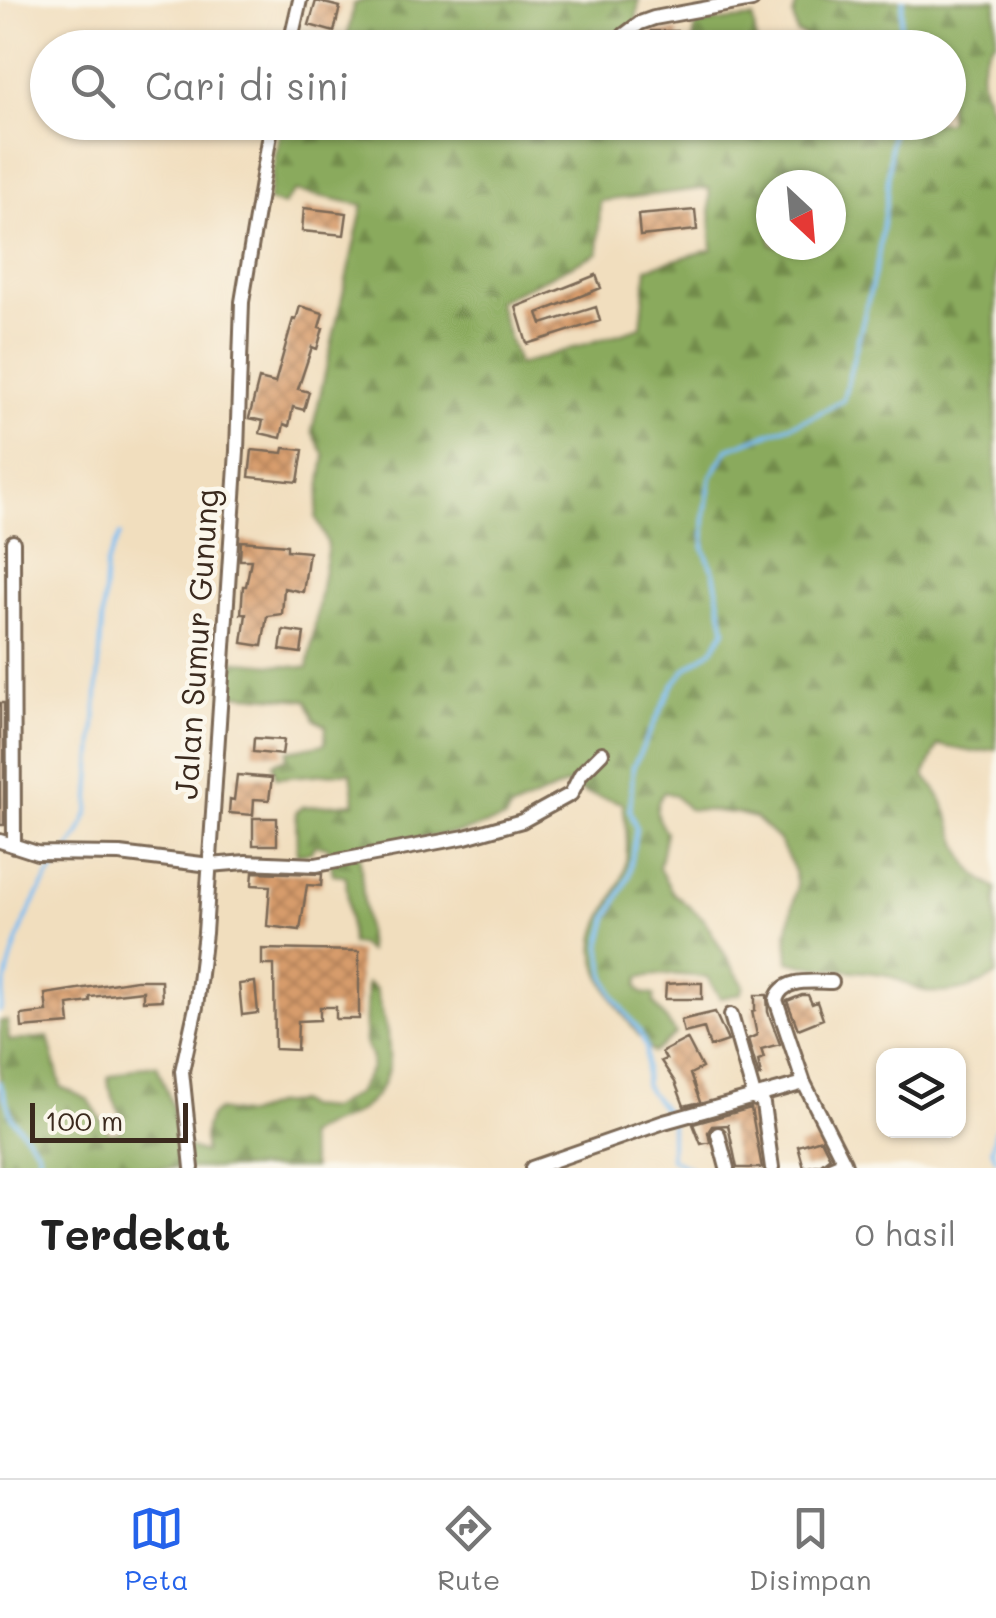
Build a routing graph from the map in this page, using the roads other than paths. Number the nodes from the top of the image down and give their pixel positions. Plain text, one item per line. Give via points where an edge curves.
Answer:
1 (300, 0) edge
2 (752, 0) edge
3 (293, 30) edge
4 (632, 30) edge
5 (269, 140) edge
6 (13, 542) dead end
7 (6, 672) edge
8 (602, 753) dead end
9 (0, 841) edge
10 (14, 846) junction
11 (210, 865) junction
12 (832, 982) dead end
13 (730, 1014) dead end
14 (804, 1084) junction
15 (758, 1098) junction
16 (718, 1134) dead end
17 (845, 1165) edge
18 (192, 1168) edge
19 (532, 1168) edge
20 (727, 1168) edge
21 (772, 1168) edge
22 (830, 1168) edge

1 - 3 street
2 - 4 street via 654,18
5 - 11 street, Jalan Sumur Gunung via 242,302
6 - 7 street
7 - 10 street
8 - 11 street via 571,794 522,822 316,864
9 - 10 street
10 - 11 street
11 - 18 street, Jalan Sumur Gunung via 196,1007 182,1071
12 - 14 street via 778,991
13 - 15 street
14 - 15 street
14 - 17 street
15 - 19 street
15 - 21 street
16 - 20 street
17 - 22 street

